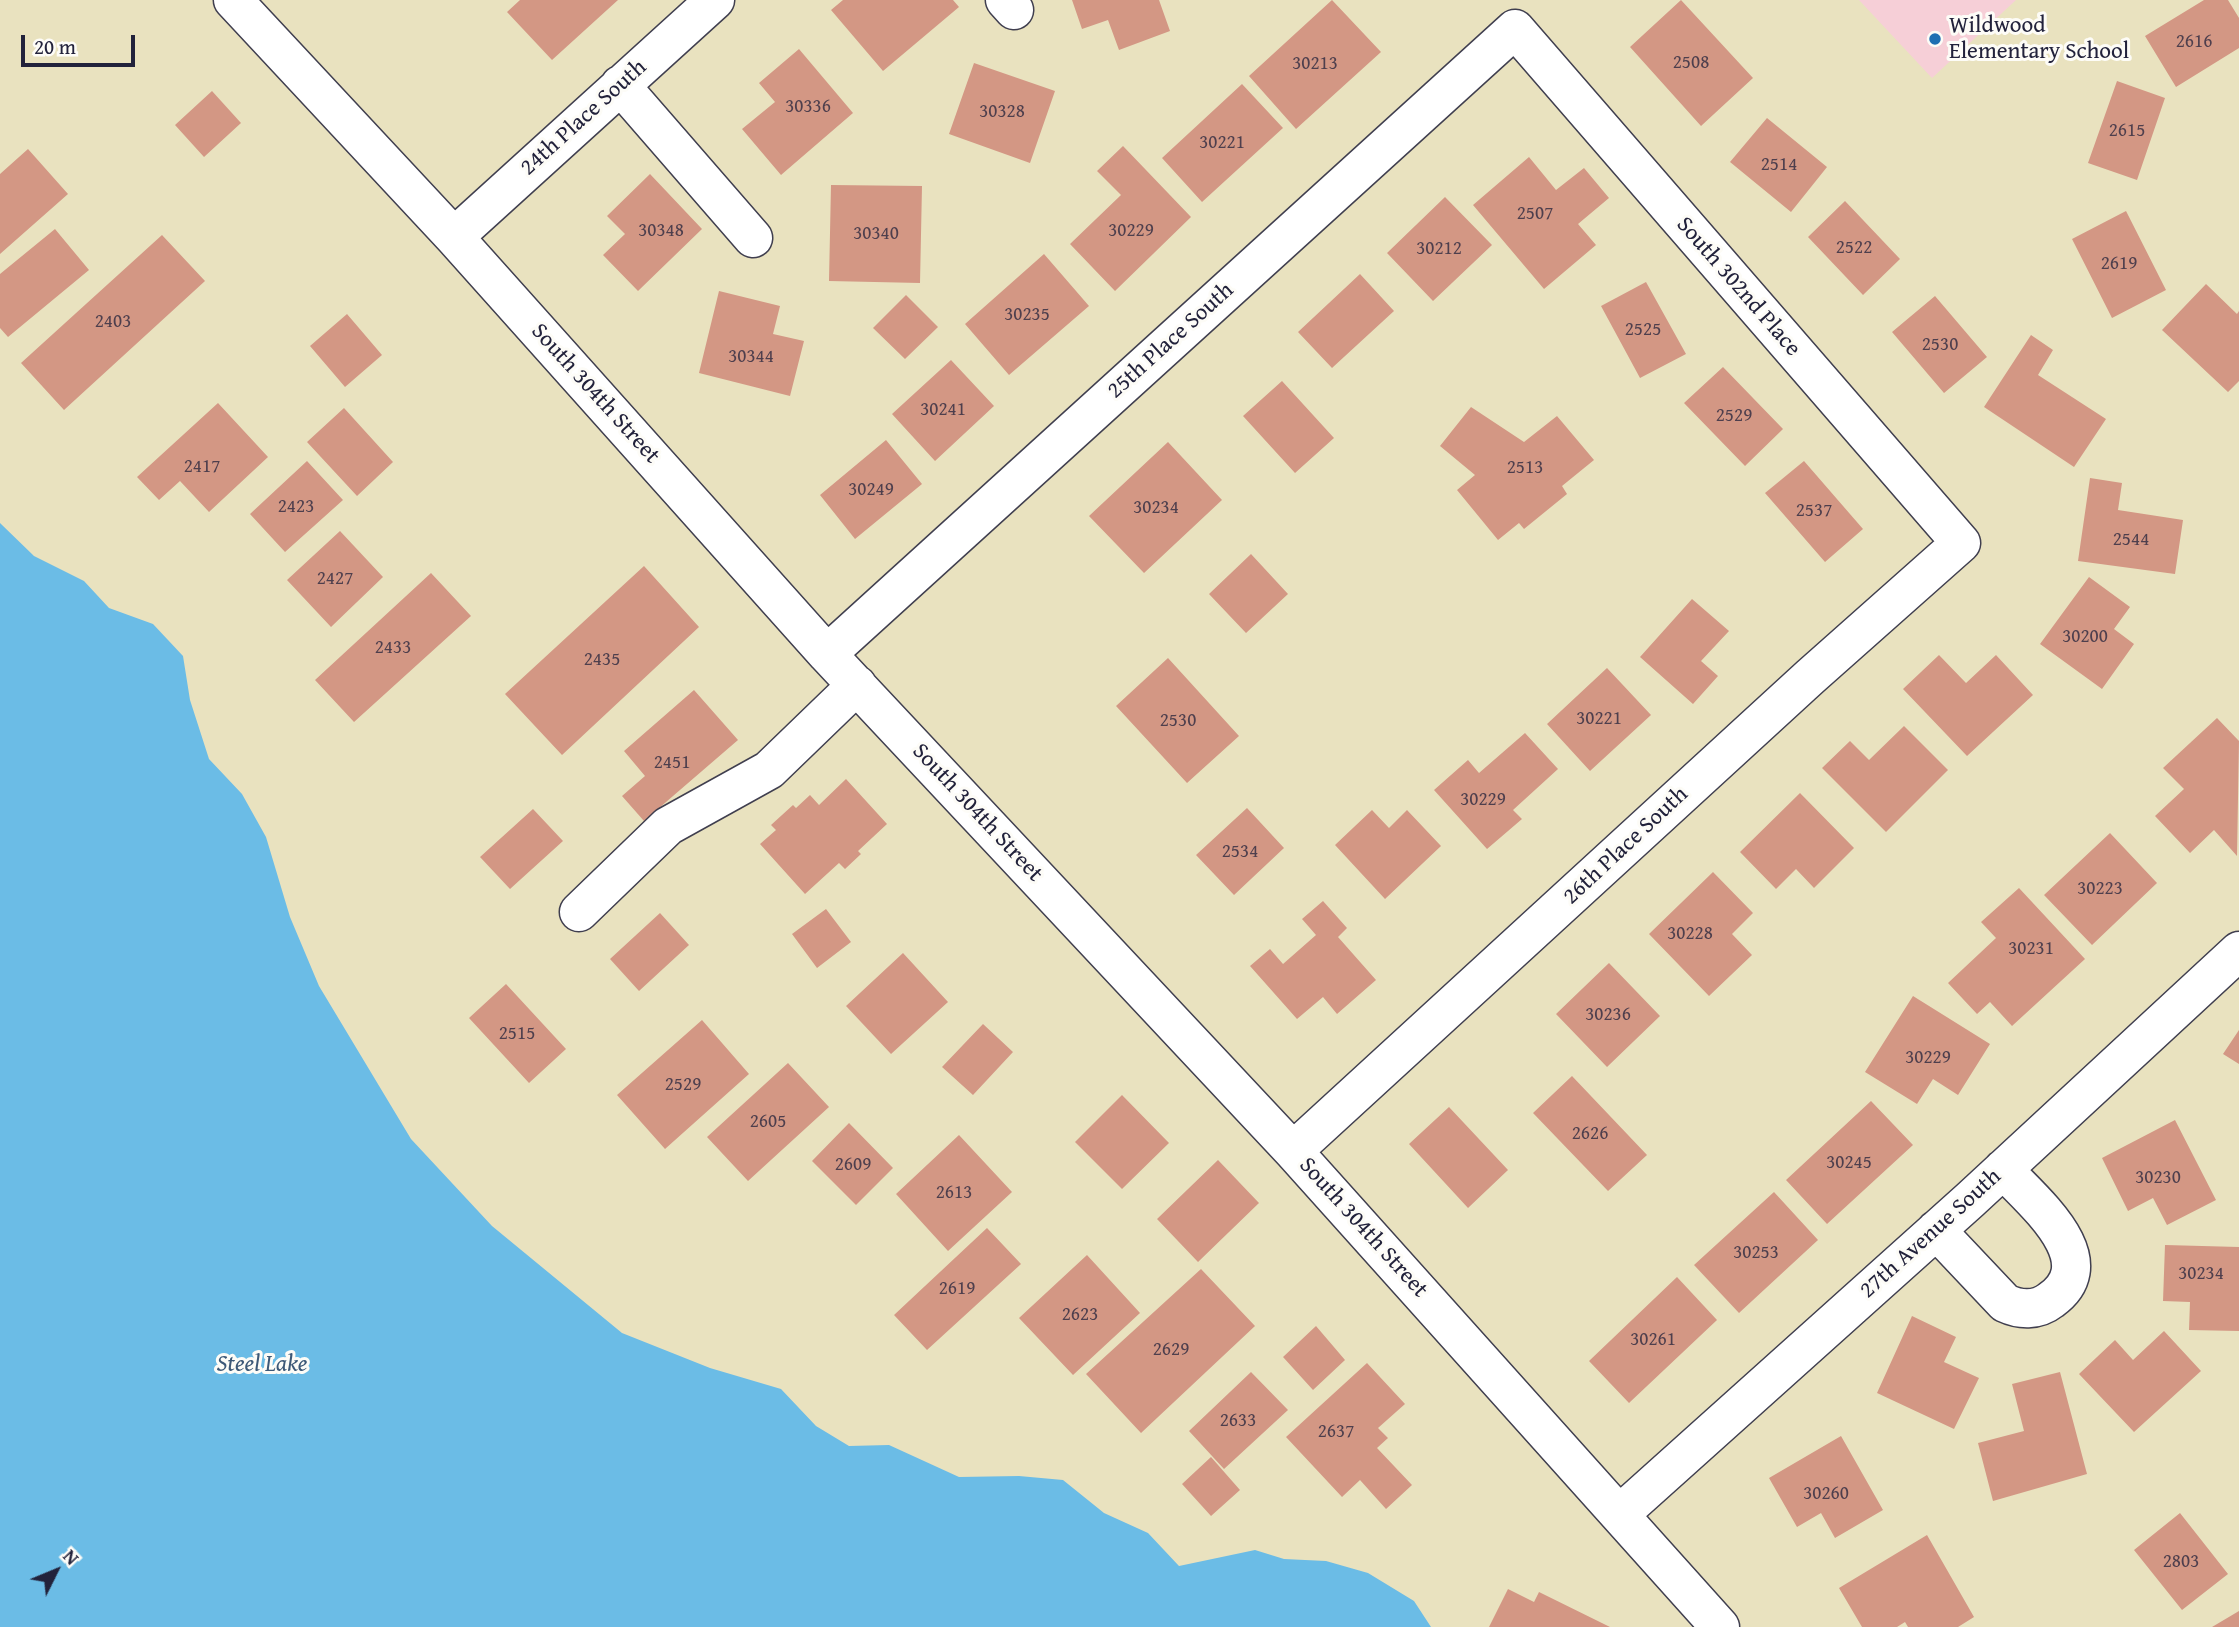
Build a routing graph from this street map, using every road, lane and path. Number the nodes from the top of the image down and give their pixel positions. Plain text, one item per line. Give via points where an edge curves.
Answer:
1 (233, 0) edge
2 (715, 0) edge
3 (1515, 29) joint
4 (620, 85) junction
5 (454, 237) junction
6 (753, 238) dead end
7 (1961, 544) joint
8 (827, 654) junction
9 (857, 685) junction
10 (579, 912) dead end
11 (2239, 951) edge
12 (1293, 1151) junction
13 (2003, 1169) junction
14 (1936, 1230) junction
15 (1620, 1514) junction
16 (1720, 1627) edge

1 - 5 street, South 304th Street
2 - 4 street, 24th Place South
3 - 7 street, South 302nd Place
3 - 8 street, 25th Place South
4 - 5 street, 24th Place South
4 - 6 street
5 - 8 street, South 304th Street
7 - 12 street, 26th Place South
8 - 9 street, South 304th Street
9 - 10 street via 769,770 668,826
9 - 12 street, South 304th Street
11 - 13 street, 27th Avenue South
12 - 15 street, South 304th Street
13 - 14 street, 27th Avenue South
13 - 14 street via 2064,1237 2072,1262 2062,1291 2049,1303 2019,1309 2005,1303
14 - 15 street, 27th Avenue South
15 - 16 street, South 304th Street

